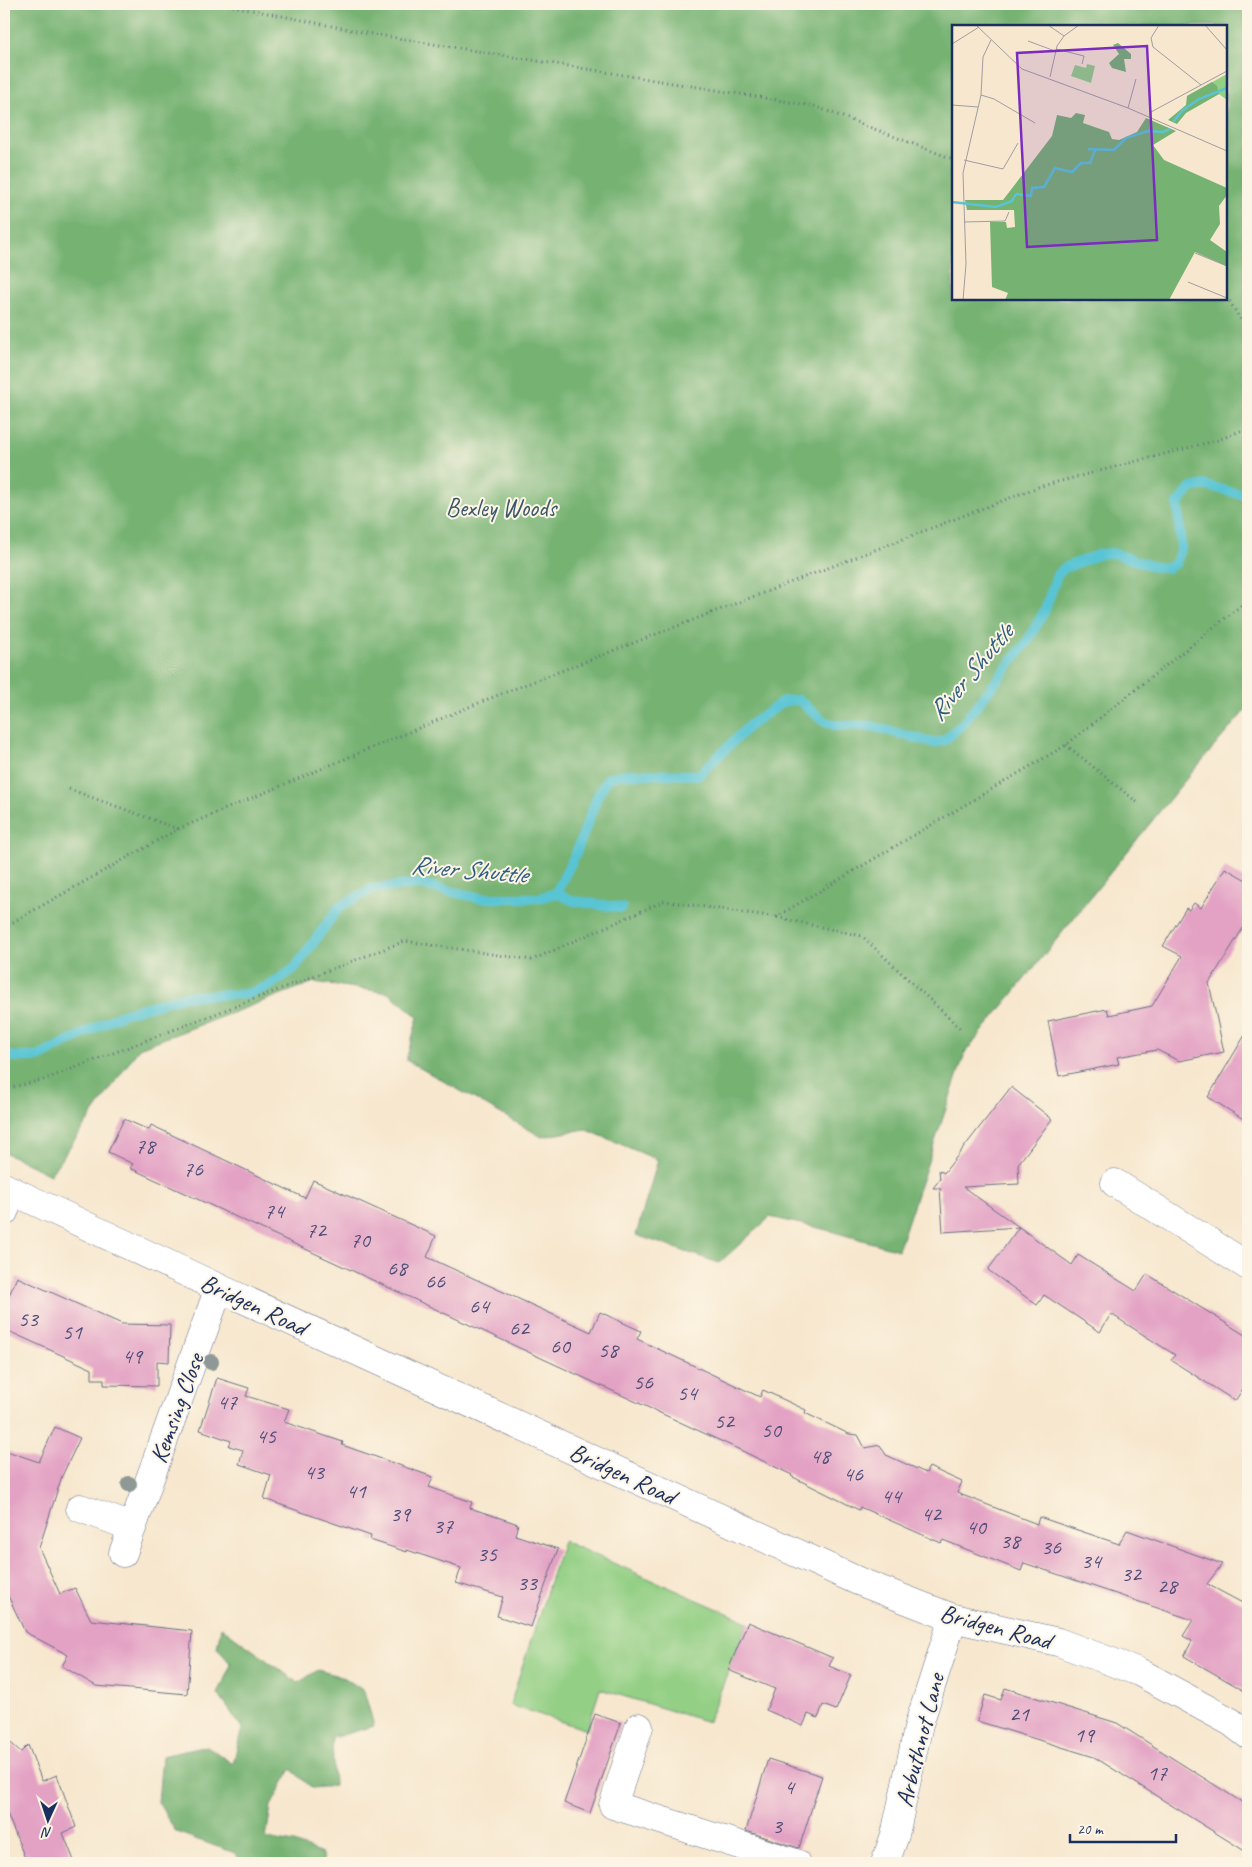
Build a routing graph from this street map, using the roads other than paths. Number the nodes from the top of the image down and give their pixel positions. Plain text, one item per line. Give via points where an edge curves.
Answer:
1 (1115, 1183) dead end
2 (7, 1196) edge
3 (1248, 1266) edge
4 (219, 1288) junction
5 (80, 1508) dead end
6 (132, 1527) junction
7 (123, 1553) dead end
8 (953, 1618) junction
9 (639, 1727) dead end
10 (1248, 1735) edge
11 (796, 1863) edge
12 (885, 1863) edge

1 - 3 main road
2 - 4 main road, Bridgen Road
4 - 6 main road, Kemsing Close
4 - 8 main road, Bridgen Road via 858,1581
5 - 6 main road
6 - 7 main road, Kemsing Close
8 - 10 main road, Bridgen Road via 1058,1642 1139,1672
8 - 12 main road, Arbuthnot Lane via 919,1724 895,1836
9 - 11 main road via 613,1805

